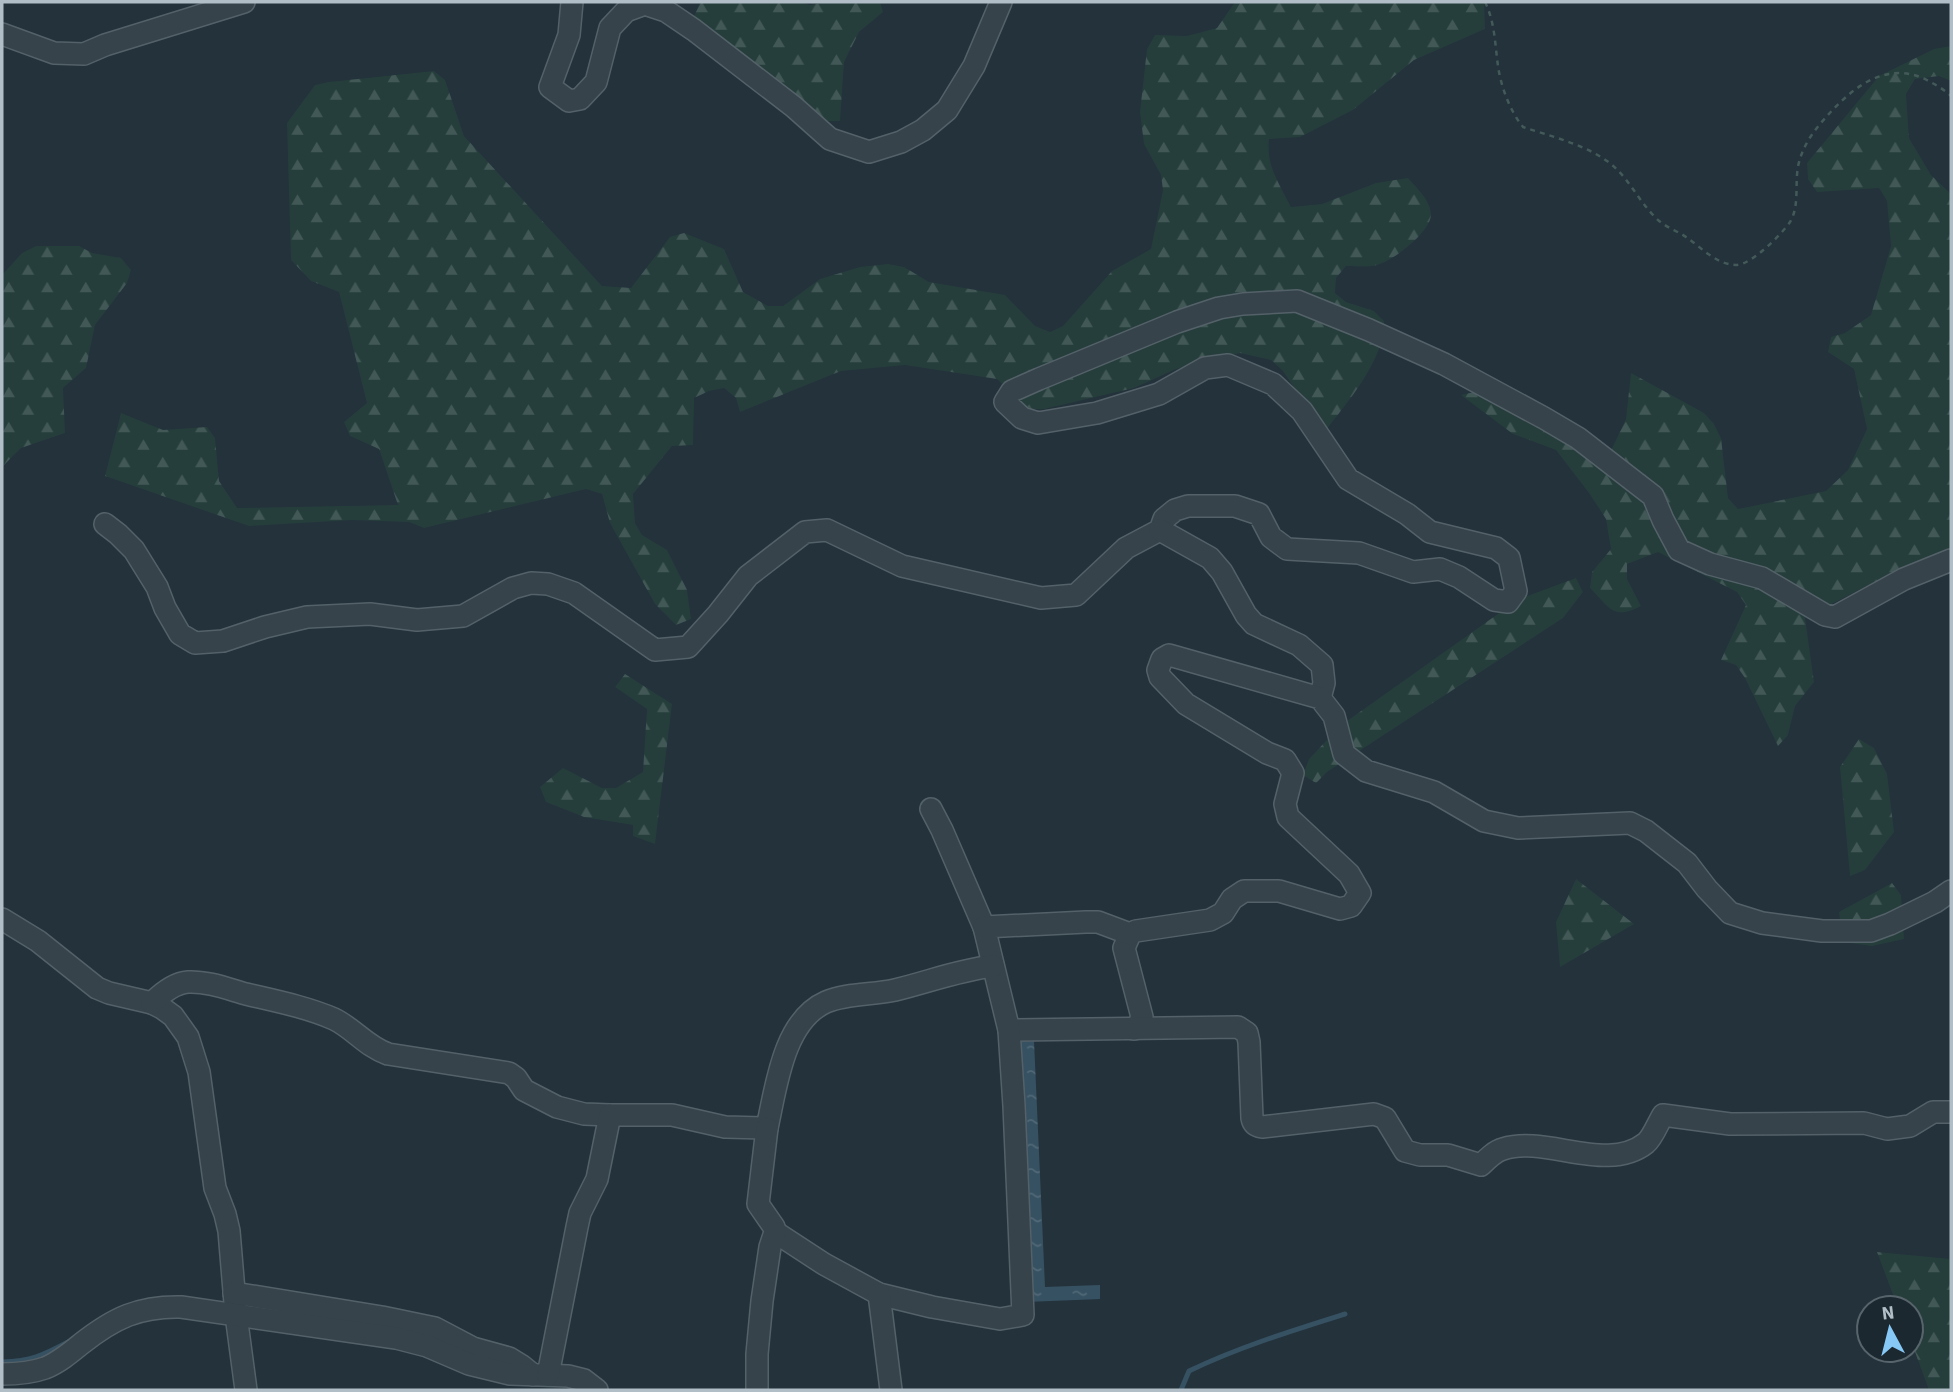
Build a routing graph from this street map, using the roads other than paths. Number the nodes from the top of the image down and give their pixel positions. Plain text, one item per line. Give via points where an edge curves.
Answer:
1 (244, 2) edge
2 (572, 2) edge
3 (1001, 2) edge
4 (2, 34) edge
5 (105, 524) dead end
6 (1160, 530) junction
7 (1951, 560) edge
8 (1320, 698) junction
9 (931, 809) dead end
10 (1951, 891) edge
11 (2, 919) edge
12 (984, 927) junction
13 (1130, 934) junction
14 (993, 966) junction
15 (152, 1003) junction
16 (1134, 1029) junction
17 (1009, 1030) junction
18 (1951, 1112) edge
19 (610, 1115) junction
20 (768, 1128) junction
21 (775, 1232) junction
22 (234, 1293) junction
23 (879, 1294) junction
24 (236, 1315) junction
25 (2, 1374) edge
26 (540, 1375) junction
27 (246, 1390) edge
28 (597, 1390) edge
29 (757, 1390) edge
30 (891, 1390) edge

1 - 4 street via 84,54 54,53
2 - 3 street via 569,35 550,87 569,101 580,99 596,82 610,28 626,11 645,4 666,11 694,30 830,139 869,152 901,142 947,110 974,66
5 - 6 street via 134,550 180,634 195,643 223,641 307,617 370,614 417,620 463,616 531,583 574,593 655,650 688,647 748,576 805,533 827,530 902,566 1041,598 1076,595 1126,548
6 - 7 street via 1175,510 1235,506 1258,514 1271,537 1287,549 1359,553 1413,572 1440,569 1494,600 1508,602 1516,591 1509,558 1496,548 1430,532 1348,479 1302,411 1273,384 1228,365 1205,368 1159,394 1097,413 1038,423 1022,418 1005,402 1012,391 1177,322 1219,308 1297,301 1444,364 1578,438 1653,496 1679,550 1762,578 1825,615 1835,617 1904,579
6 - 8 street via 1210,558 1254,624 1299,645 1322,665
8 - 10 street via 1334,716 1345,754 1366,771 1434,792 1485,821 1518,828 1630,823 1687,863 1730,913 1762,923 1822,931 1871,931
8 - 13 street via 1169,655 1158,670 1186,704 1285,760 1293,773 1285,804 1288,817 1349,874 1360,893 1351,906 1340,909 1279,891 1244,891 1210,920
9 - 12 street
11 - 15 street via 97,988
12 - 13 street via 1098,922
12 - 14 street
13 - 16 street via 1124,948 1142,1017
14 - 17 street
14 - 20 street via 819,1006 802,1022 783,1058
15 - 19 street via 179,984 218,986 335,1020 379,1051 509,1073 524,1090 557,1107
15 - 22 street via 181,1026 200,1072 215,1188 229,1231
16 - 17 street
16 - 18 street via 1242,1028 1250,1042 1252,1118 1257,1126 1374,1114 1385,1118 1405,1151 1448,1155 1481,1165 1500,1149 1521,1146 1609,1155 1627,1152 1648,1142 1663,1115 1730,1124 1864,1123 1887,1129 1910,1126 1933,1112
17 - 23 street via 1023,1315 1000,1319
19 - 20 street via 672,1115 718,1126
19 - 26 street via 597,1179 579,1220
20 - 21 street via 758,1204
21 - 23 street
21 - 29 street via 762,1301
22 - 24 street
22 - 26 street via 435,1328
23 - 30 street
24 - 25 street via 181,1307 137,1311 109,1324 47,1368
24 - 26 street via 415,1342 469,1364 510,1374
24 - 27 street
26 - 28 street via 568,1376

